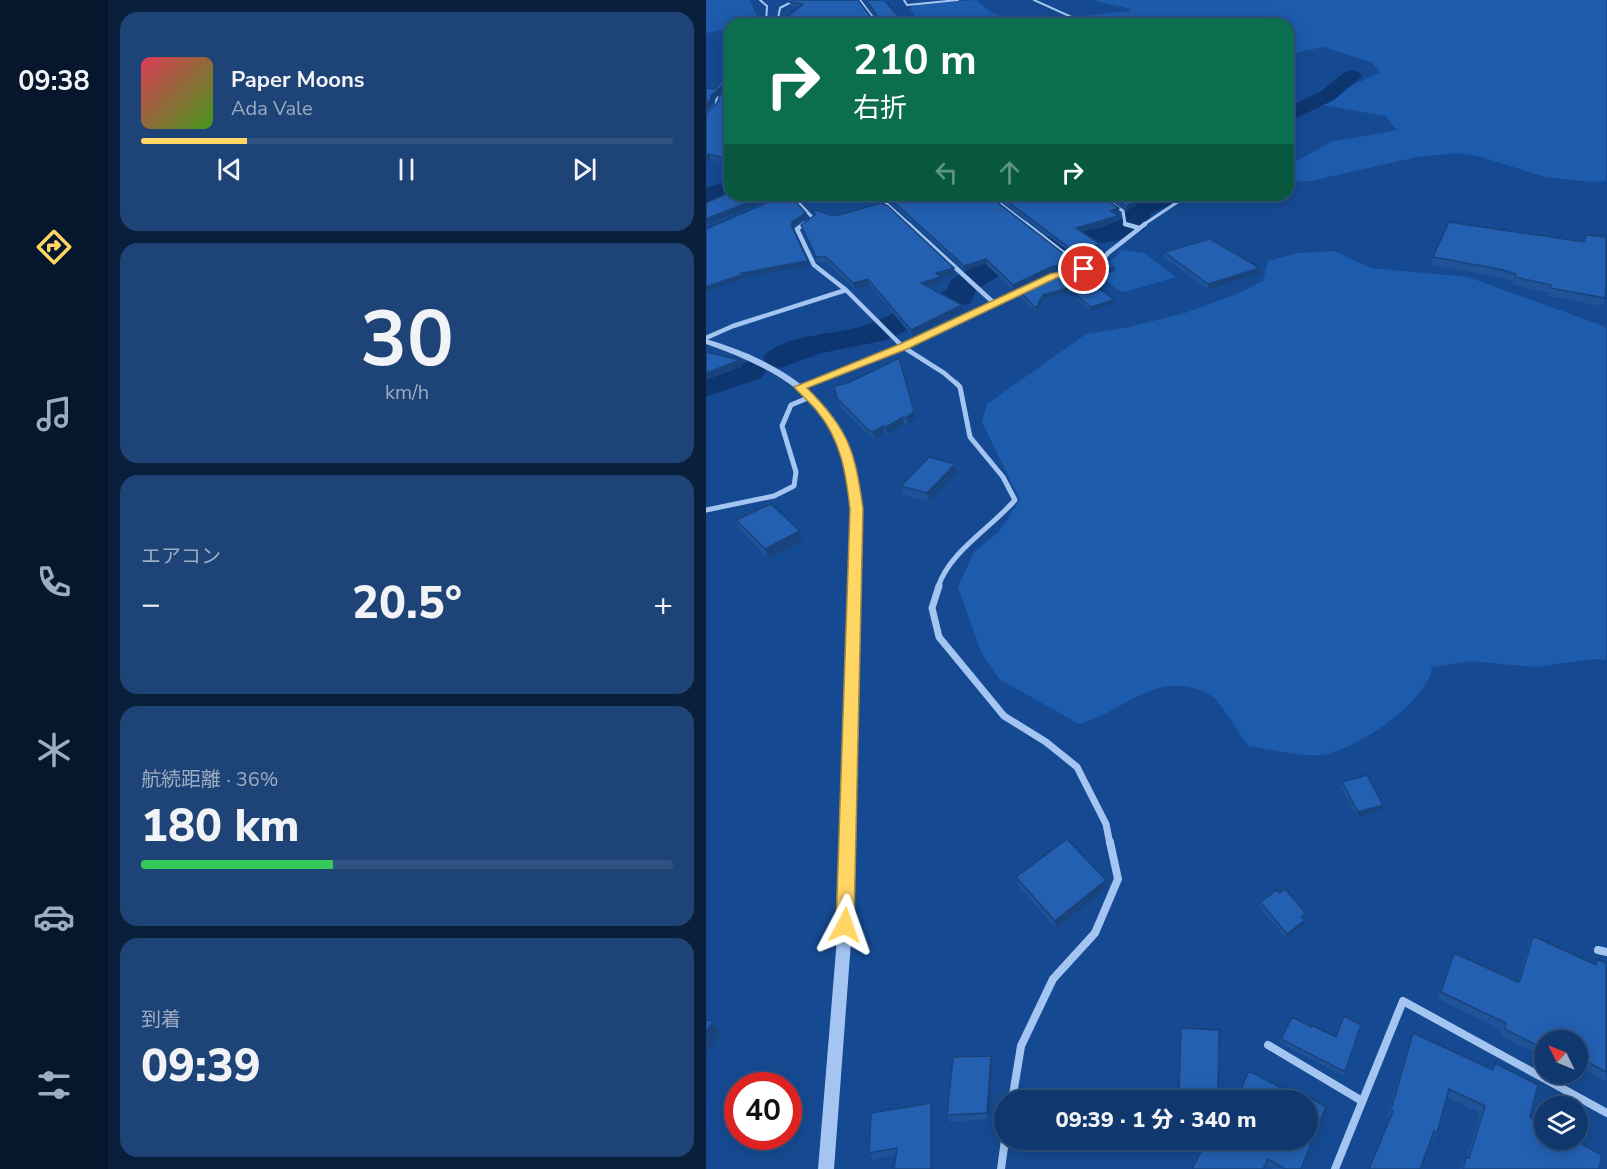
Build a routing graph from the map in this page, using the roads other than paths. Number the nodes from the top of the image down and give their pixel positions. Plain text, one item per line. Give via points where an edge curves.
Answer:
1 (760, 0) edge
2 (795, 0) edge
3 (860, 0) edge
4 (904, 0) edge
5 (958, 0) edge
6 (1034, 0) edge
7 (767, 18) edge
8 (778, 18) edge
9 (874, 18) edge
10 (1073, 18) edge
11 (724, 93) edge
12 (706, 115) edge
13 (797, 201) edge
14 (883, 201) edge
15 (997, 201) edge
16 (1108, 201) edge
17 (1177, 201) edge
18 (1136, 227) junction
19 (1084, 269) junction
20 (846, 290) junction
21 (995, 304) junction
22 (706, 340) edge
23 (903, 347) junction
24 (800, 387) junction
25 (810, 397) junction
26 (706, 510) edge
27 (1268, 1046) dead end
28 (1014, 1090) edge
29 (1362, 1101) junction
30 (1606, 1113) edge
31 (1004, 1150) edge
32 (826, 1169) edge
33 (1001, 1169) edge
34 (1335, 1169) edge

1 - 7 street via 768,6
2 - 8 street via 780,8
3 - 9 street
4 - 5 street via 907,5
6 - 10 street
11 - 12 street
13 - 20 street via 813,218 797,229 814,265
14 - 21 street
15 - 19 street
16 - 18 street via 1123,211 1125,224
17 - 18 street
18 - 19 street via 1099,264
19 - 21 street via 1053,276
20 - 22 street via 733,326
20 - 23 street
21 - 23 street
22 - 24 street via 779,372
23 - 24 street
23 - 28 street via 960,387 970,437 1003,477 1015,500 999,519 964,547 940,582 932,608 939,637 1004,716 1077,767 1106,824 1118,879 1095,933 1053,979 1021,1046
24 - 25 street
25 - 26 street via 791,405 782,426 796,472 794,486 774,496
25 - 32 street via 841,437 851,470 856,509 847,902
27 - 29 street
29 - 30 street via 1403,1001
29 - 34 street
31 - 33 street

